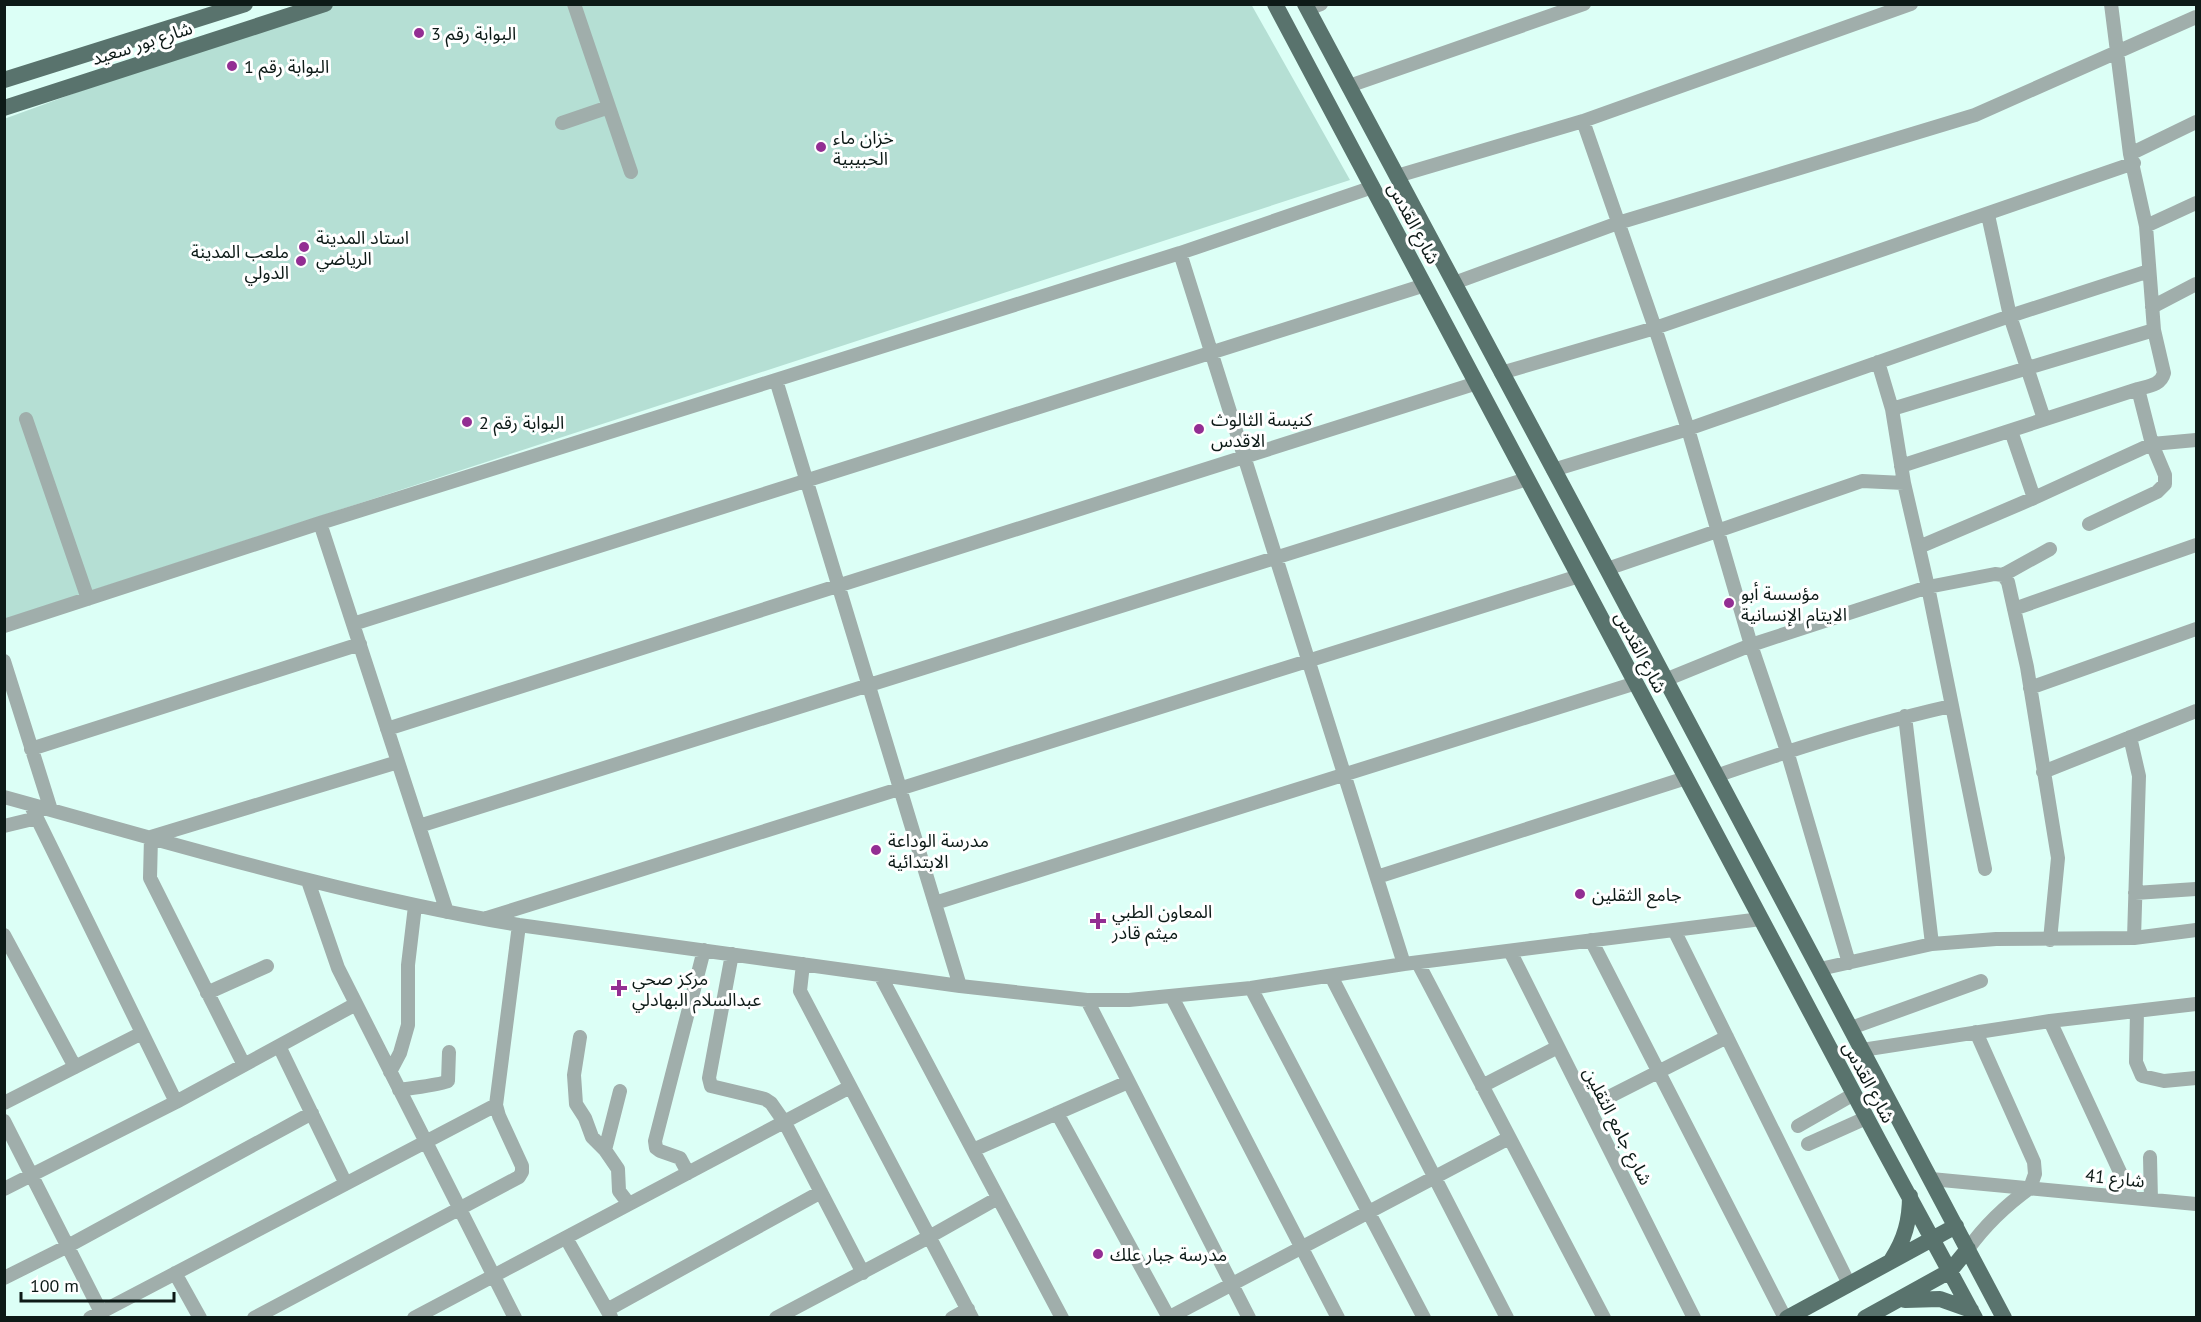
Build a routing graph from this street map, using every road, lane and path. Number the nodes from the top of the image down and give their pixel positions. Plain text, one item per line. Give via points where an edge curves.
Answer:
1 (245, 4) edge
2 (325, 4) edge
3 (1275, 4) edge
4 (1584, 4) edge
5 (1911, 4) edge
6 (2111, 4) edge
7 (579, 6) edge
8 (1311, 6) edge
9 (1546, 11) edge
10 (2196, 17) edge
11 (2117, 53) junction
12 (4, 80) edge
13 (1349, 87) junction
14 (609, 107) junction
15 (4, 108) edge
16 (1583, 121) junction
17 (2196, 122) edge
18 (562, 123) dead end
19 (2132, 159) junction
20 (631, 172) dead end
21 (1397, 176) junction
22 (1373, 187) junction
23 (2196, 203) edge
24 (1988, 215) junction
25 (1618, 223) junction
26 (2146, 226) junction
27 (1180, 253) junction
28 (2149, 271) junction
29 (1454, 283) junction
30 (2196, 284) edge
31 (1425, 285) junction
32 (2151, 307) junction
33 (2010, 316) junction
34 (1473, 320) junction
35 (1655, 328) junction
36 (2154, 330) junction
37 (1456, 343) junction
38 (1486, 344) junction
39 (1212, 352) junction
40 (1878, 362) junction
41 (2027, 368) junction
42 (1501, 373) junction
43 (777, 380) junction
44 (1477, 383) junction
45 (2138, 389) junction
46 (1892, 409) junction
47 (26, 419) dead end
48 (2044, 419) junction
49 (1688, 429) junction
50 (2012, 431) junction
51 (2196, 440) edge
52 (2152, 444) junction
53 (1245, 457) junction
54 (1901, 466) junction
55 (1553, 471) junction
56 (1527, 479) junction
57 (807, 481) junction
58 (1904, 483) junction
59 (2034, 498) junction
60 (320, 523) junction
61 (2089, 524) dead end
62 (1717, 531) junction
63 (2196, 545) edge
64 (1919, 547) junction
65 (2050, 549) dead end
66 (1276, 557) junction
67 (1607, 569) junction
68 (2003, 575) junction
69 (1578, 576) junction
70 (839, 586) junction
71 (1928, 587) junction
72 (88, 599) junction
73 (2014, 609) junction
74 (1634, 621) junction
75 (353, 624) junction
76 (4, 626) edge
77 (2196, 629) edge
78 (1610, 634) junction
79 (360, 644) junction
80 (1751, 645) junction
81 (4, 661) edge
82 (1309, 661) junction
83 (1665, 680) junction
84 (1636, 683) junction
85 (869, 685) junction
86 (2030, 688) junction
87 (1951, 706) junction
88 (2196, 711) edge
89 (1905, 716) junction
90 (387, 729) junction
91 (2130, 737) junction
92 (31, 749) junction
93 (1787, 751) junction
94 (398, 762) junction
95 (2043, 772) junction
96 (1345, 774) junction
97 (1716, 776) junction
98 (1686, 778) junction
99 (900, 789) junction
100 (4, 797) edge
101 (30, 804) junction
102 (51, 810) junction
103 (37, 818) junction
104 (4, 826) edge
105 (419, 826) junction
106 (151, 837) junction
107 (1985, 869) dead end
108 (1377, 877) junction
109 (308, 881) junction
110 (2196, 889) edge
111 (2135, 892) junction
112 (935, 903) junction
113 (415, 906) junction
114 (447, 912) junction
115 (485, 919) junction
116 (1761, 919) junction
117 (519, 925) junction
118 (1674, 930) junction
119 (2196, 930) edge
120 (4, 935) edge
121 (2134, 938) junction
122 (2050, 939) junction
123 (1591, 940) junction
124 (1932, 944) junction
125 (704, 950) junction
126 (1510, 951) junction
127 (732, 954) junction
128 (1849, 963) junction
129 (803, 964) junction
130 (1411, 964) junction
131 (267, 966) dead end
132 (1820, 969) junction
133 (880, 975) junction
134 (1331, 976) junction
135 (1981, 981) dead end
136 (960, 987) junction
137 (1251, 988) junction
138 (207, 993) junction
139 (1172, 997) junction
140 (1087, 1000) junction
141 (356, 1004) junction
142 (2196, 1004) edge
143 (2137, 1011) junction
144 (2050, 1021) junction
145 (1851, 1028) junction
146 (1976, 1032) junction
147 (142, 1033) junction
148 (580, 1037) dead end
149 (1727, 1037) junction
150 (279, 1046) junction
151 (1558, 1047) junction
152 (1862, 1050) junction
153 (449, 1052) dead end
154 (244, 1065) junction
155 (75, 1067) junction
156 (390, 1072) junction
157 (1659, 1072) junction
158 (2196, 1078) edge
159 (1128, 1082) junction
160 (1482, 1086) junction
161 (850, 1087) junction
162 (399, 1090) junction
163 (620, 1091) dead end
164 (1854, 1094) junction
165 (4, 1102) edge
166 (176, 1102) junction
167 (496, 1105) junction
168 (1589, 1107) junction
169 (312, 1113) junction
170 (1057, 1113) junction
171 (1866, 1118) junction
172 (4, 1121) edge
173 (785, 1123) junction
174 (1798, 1126) dead end
175 (1509, 1138) junction
176 (425, 1142) junction
177 (1808, 1144) dead end
178 (604, 1150) junction
179 (973, 1150) junction
180 (2150, 1157) dead end
181 (688, 1173) junction
182 (32, 1175) junction
183 (1434, 1177) junction
184 (1930, 1179) junction
185 (345, 1182) junction
186 (2030, 1188) junction
187 (4, 1189) edge
188 (821, 1192) junction
189 (1910, 1195) junction
190 (998, 1198) junction
191 (2132, 1198) junction
192 (2151, 1200) junction
193 (629, 1204) junction
194 (2196, 1204) edge
195 (459, 1209) junction
196 (1369, 1211) junction
197 (1956, 1226) junction
198 (929, 1237) junction
199 (566, 1238) junction
200 (1932, 1238) junction
201 (68, 1246) junction
202 (1302, 1247) junction
203 (1968, 1249) junction
204 (1891, 1260) junction
205 (1950, 1271) junction
206 (175, 1273) junction
207 (863, 1273) junction
208 (494, 1276) junction
209 (4, 1278) edge
210 (1232, 1284) junction
211 (1849, 1284) junction
212 (1895, 1302) junction
213 (970, 1313) edge
214 (609, 1314) edge
215 (1970, 1314) edge
216 (98, 1315) edge
217 (200, 1317) edge
218 (254, 1317) edge
219 (416, 1317) edge
220 (515, 1317) edge
221 (776, 1317) edge
222 (952, 1317) edge
223 (1062, 1317) edge
224 (1168, 1317) edge
225 (1249, 1317) edge
226 (1338, 1317) edge
227 (1424, 1317) edge
228 (1507, 1317) edge
229 (1604, 1317) edge
230 (1694, 1317) edge
231 (1786, 1317) edge
232 (1865, 1317) edge
233 (2004, 1317) edge

1 - 12 main road, شارع بور سعيد
2 - 15 main road, شارع بور سعيد
3 - 22 main road, شارع القدس
4 - 9 street
5 - 16 street
6 - 11 street
7 - 14 street
8 - 13 main road, شارع القدس
9 - 13 street
10 - 11 street
11 - 19 street
11 - 25 street via 1975,115
13 - 21 main road, شارع القدس
14 - 18 street
14 - 20 street
16 - 21 street
16 - 25 street
17 - 19 street
19 - 24 street
19 - 26 street
21 - 29 main road, شارع القدس
22 - 27 street
22 - 31 main road, شارع القدس
23 - 26 street
24 - 33 street
24 - 35 street
25 - 29 street
25 - 35 street
26 - 28 street
27 - 39 street
27 - 43 street
28 - 32 street
28 - 33 street
29 - 34 main road, شارع القدس
30 - 32 street
31 - 37 main road, شارع القدس
31 - 39 street
32 - 36 street
33 - 40 street
33 - 41 street
34 - 37 main road
34 - 38 main road, شارع القدس
35 - 42 street
35 - 49 street
36 - 41 street
36 - 45 street via 2164,373 2159,382
37 - 38 main road via 1473,337
37 - 44 main road, شارع القدس
38 - 42 main road, شارع القدس
39 - 53 street
39 - 57 street
40 - 46 street
40 - 49 street
41 - 46 street
41 - 48 street
42 - 55 main road, شارع القدس
43 - 57 street
43 - 60 street
44 - 53 street
44 - 56 main road, شارع القدس
45 - 48 street
45 - 52 street
46 - 54 street
47 - 72 street
48 - 50 street
49 - 55 street
49 - 62 street
50 - 54 street
50 - 59 street
51 - 52 street
52 - 59 street
52 - 61 street via 2165,475 2163,488
53 - 66 street
53 - 70 street
54 - 58 street
55 - 67 main road, شارع القدس
56 - 66 street
56 - 69 main road, شارع القدس
57 - 70 street
57 - 75 street
58 - 62 street via 1862,481
58 - 64 street
59 - 64 street
60 - 72 street
60 - 75 street
62 - 67 street
62 - 80 street
63 - 73 street
64 - 71 street
65 - 68 street
66 - 82 street
66 - 85 street
67 - 74 main road, شارع القدس
68 - 71 street
68 - 73 street
69 - 78 main road, شارع القدس
69 - 82 street
70 - 85 street
70 - 90 street
71 - 80 street
71 - 87 street
72 - 76 street
73 - 86 street
74 - 78 main road
74 - 83 main road, شارع القدس
75 - 79 street
77 - 86 street
78 - 84 main road, شارع القدس
79 - 90 street
79 - 92 street
80 - 83 street
80 - 93 street
81 - 92 street
82 - 96 street
82 - 99 street
83 - 97 main road, شارع القدس
84 - 96 street
84 - 98 main road, شارع القدس
85 - 99 street
85 - 105 street
86 - 95 street
87 - 89 street
87 - 107 street
88 - 91 street
89 - 93 street
89 - 124 street
90 - 94 street
91 - 95 street
91 - 111 street via 2139,776
92 - 102 street
93 - 97 street
93 - 128 street
94 - 105 street
94 - 106 street
95 - 122 street via 2058,858
96 - 108 street
96 - 112 street
97 - 132 main road, شارع القدس
98 - 108 street
98 - 116 main road, شارع القدس
99 - 112 street
99 - 115 street
100 - 101 street
101 - 102 street
101 - 103 street
102 - 106 street
103 - 104 street
103 - 147 street
105 - 114 street
106 - 109 street
106 - 138 street via 150,878
108 - 130 street
109 - 113 street
109 - 141 street via 338,968
110 - 111 street
111 - 121 street
112 - 136 street
113 - 114 street
113 - 156 street via 408,965 408,1025
114 - 115 street
115 - 117 street
116 - 118 street
116 - 164 main road, شارع القدس
117 - 125 street
117 - 167 street
118 - 123 street
118 - 149 street
119 - 121 street
120 - 155 street
121 - 122 street
122 - 124 street
123 - 126 street
123 - 157 street
124 - 128 street
125 - 127 street
125 - 181 street via 655,1141 660,1151 680,1158
126 - 130 street
126 - 151 street, شارع جامع الثقلين
127 - 129 street
127 - 173 street via 709,1078 711,1086 765,1099
128 - 132 street
129 - 133 street
129 - 161 street via 800,991
130 - 134 street
130 - 160 street
131 - 138 street
132 - 145 main road, شارع القدس
133 - 136 street
133 - 179 street
134 - 137 street
134 - 183 street
135 - 145 street
136 - 140 street
137 - 139 street
137 - 196 street
138 - 154 street
139 - 140 street
139 - 202 street
140 - 159 street
141 - 150 street
141 - 156 street
142 - 143 street
143 - 144 street
143 - 158 street via 2136,1062 2142,1076 2164,1081
144 - 146 street
144 - 191 street
145 - 152 main road, شارع القدس
146 - 152 street
146 - 186 street via 2034,1162 2036,1174
147 - 155 street
147 - 166 street
148 - 178 street via 574,1098 592,1137
149 - 157 street
149 - 211 street
150 - 154 street
150 - 169 street
151 - 160 street
151 - 168 street, شارع جامع الثقلين
152 - 184 main road, شارع القدس
153 - 162 street via 448,1081
154 - 166 street
155 - 165 street
156 - 162 street
157 - 168 street
157 - 231 street
159 - 170 street
159 - 210 street
160 - 175 street
161 - 173 street
161 - 198 street
162 - 176 street
163 - 178 street
164 - 171 main road, شارع القدس
164 - 174 street
166 - 182 street
167 - 176 street
167 - 195 street via 522,1172
168 - 230 street, شارع جامع الثقلين
169 - 185 street
169 - 201 street
170 - 179 street
170 - 224 street
171 - 177 street
171 - 189 main road, شارع القدس
172 - 182 street
173 - 181 street
173 - 188 street
175 - 183 street
175 - 229 street
176 - 185 street
176 - 195 street
178 - 193 street via 618,1169 618,1191
179 - 190 street
180 - 192 street
181 - 193 street
182 - 187 street
182 - 201 street
183 - 196 street
183 - 228 street
184 - 186 street, شارع 41
184 - 197 main road, شارع القدس
185 - 206 street
186 - 191 street, شارع 41
186 - 203 street via 1984,1226
188 - 207 street
188 - 214 street
189 - 200 main road, شارع القدس
189 - 204 main road via 1905,1236
190 - 198 street
190 - 223 street
191 - 192 street, شارع 41
192 - 194 street, شارع 41
193 - 199 street
195 - 208 street
195 - 218 street
196 - 202 street
196 - 227 street
197 - 200 main road
197 - 203 main road, شارع القدس
198 - 207 street
198 - 213 street
199 - 208 street
199 - 214 street
200 - 204 main road
200 - 205 main road, شارع القدس
201 - 209 street
201 - 216 street
202 - 210 street
202 - 226 street
203 - 205 main road
203 - 233 main road, شارع القدس
204 - 211 main road
205 - 212 main road
205 - 215 main road, شارع القدس
206 - 216 street
206 - 217 street
207 - 221 street
208 - 219 street
208 - 220 street
210 - 224 street
210 - 225 street
211 - 231 main road
212 - 215 main road via 1940,1299
212 - 232 main road
213 - 222 street

